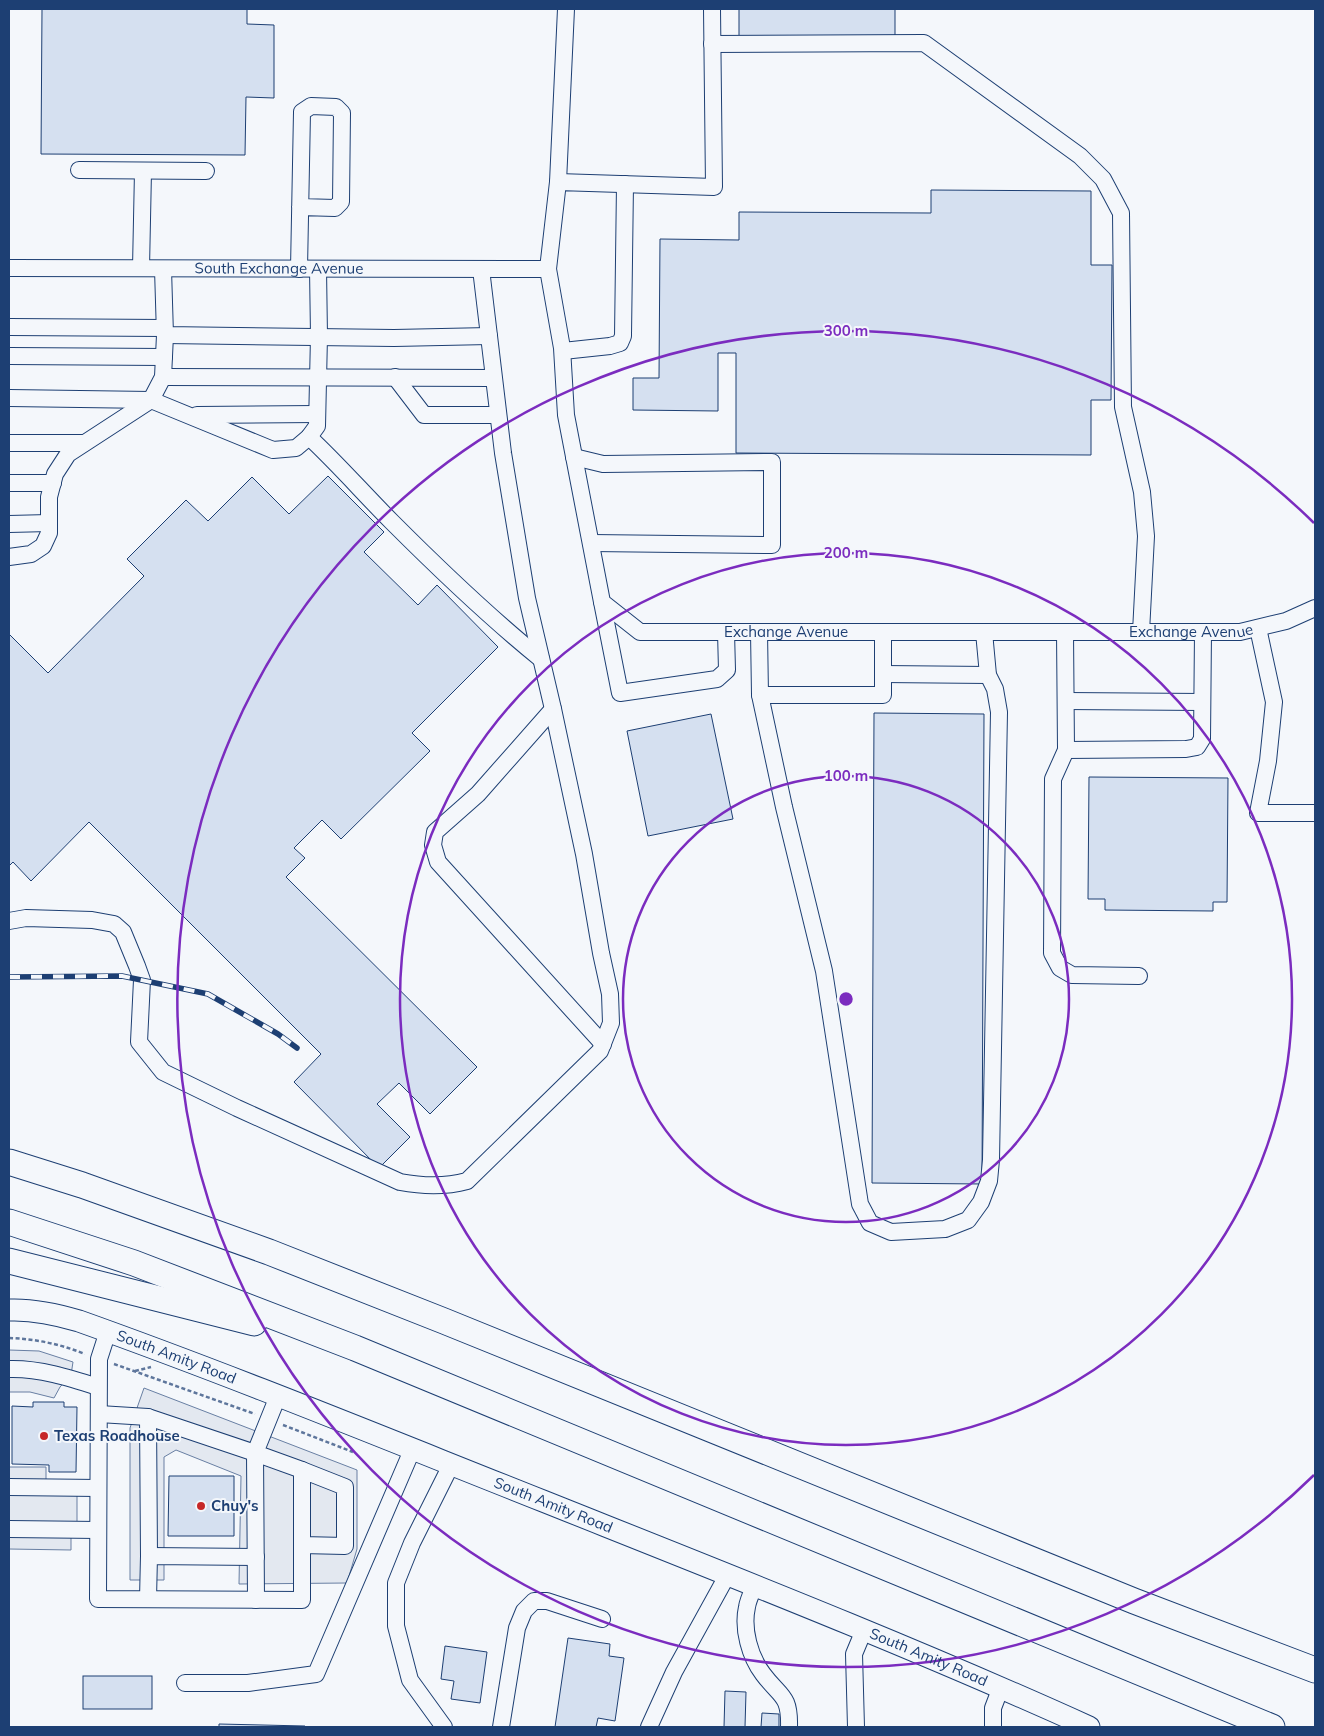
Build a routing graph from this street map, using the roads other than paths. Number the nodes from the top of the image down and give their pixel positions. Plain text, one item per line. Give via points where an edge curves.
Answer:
1 (566, 9) edge
2 (712, 9) edge
3 (712, 44) junction
4 (79, 170) dead end
5 (143, 171) junction
6 (206, 171) dead end
7 (558, 182) junction
8 (625, 184) junction
9 (300, 207) junction
10 (9, 268) edge
11 (141, 268) junction
12 (163, 269) junction
13 (299, 269) junction
14 (318, 269) junction
15 (481, 269) junction
16 (548, 269) junction
17 (9, 327) edge
18 (164, 332) junction
19 (319, 336) junction
20 (489, 336) junction
21 (562, 351) junction
22 (9, 356) edge
23 (164, 357) junction
24 (163, 377) junction
25 (318, 377) junction
26 (395, 378) junction
27 (493, 378) junction
28 (9, 398) edge
29 (151, 400) junction
30 (317, 414) junction
31 (189, 415) junction
32 (498, 415) junction
33 (309, 437) junction
34 (9, 443) edge
35 (84, 443) junction
36 (574, 457) junction
37 (9, 483) edge
38 (53, 483) junction
39 (49, 523) junction
40 (9, 524) edge
41 (591, 542) junction
42 (9, 557) edge
43 (602, 602) junction
44 (1315, 608) edge
45 (1258, 628) junction
46 (726, 632) junction
47 (759, 632) junction
48 (883, 632) junction
49 (984, 632) junction
50 (1065, 632) junction
51 (1142, 632) junction
52 (1204, 632) junction
53 (542, 659) junction
54 (883, 674) junction
55 (988, 675) junction
56 (760, 695) junction
57 (1066, 701) junction
58 (1202, 702) junction
59 (553, 709) junction
60 (1066, 750) junction
61 (1315, 813) edge
62 (9, 922) edge
63 (1139, 976) dead end
64 (603, 1044) junction
65 (9, 1162) edge
66 (9, 1222) edge
67 (9, 1261) edge
68 (9, 1310) edge
69 (108, 1331) junction
70 (356, 1348) junction
71 (9, 1369) edge
72 (98, 1387) junction
73 (278, 1396) junction
74 (99, 1414) junction
75 (148, 1417) junction
76 (413, 1448) junction
77 (255, 1453) junction
78 (451, 1464) junction
79 (302, 1470) junction
80 (9, 1487) edge
81 (98, 1488) junction
82 (9, 1529) edge
83 (98, 1530) junction
84 (302, 1545) junction
85 (148, 1556) junction
86 (256, 1557) junction
87 (728, 1574) junction
88 (755, 1585) junction
89 (148, 1599) junction
90 (256, 1600) junction
91 (602, 1619) dead end
92 (864, 1630) junction
93 (1315, 1670) edge
94 (185, 1683) dead end
95 (1001, 1687) junction
96 (444, 1727) edge
97 (501, 1727) edge
98 (649, 1727) edge
99 (789, 1727) edge
100 (856, 1727) edge
101 (992, 1727) edge
102 (1089, 1727) edge
103 (1272, 1727) edge

1 - 7 street
2 - 3 street
3 - 8 street via 714,186
3 - 51 street via 924,43 1080,156 1103,178 1121,213 1123,407 1142,492 1146,536
4 - 5 street
5 - 6 street
5 - 11 street
7 - 8 street
7 - 16 street
8 - 21 street via 623,336 620,343 610,346
9 - 9 street via 302,112 311,106 336,107 342,113 341,202 335,208
9 - 13 street
10 - 11 street, South Exchange Avenue
11 - 12 street, South Exchange Avenue
12 - 13 street, South Exchange Avenue
12 - 18 street
13 - 14 street, South Exchange Avenue
14 - 15 street, South Exchange Avenue
14 - 19 street
15 - 16 street, South Exchange Avenue
15 - 20 street
16 - 21 street
17 - 18 street
18 - 19 street
18 - 23 street
19 - 20 street
19 - 25 street
20 - 27 street
21 - 36 street via 566,415
22 - 23 street
23 - 24 street
24 - 25 street
24 - 29 street
25 - 26 street
25 - 30 street
26 - 27 street
26 - 32 street via 424,415
27 - 32 street
28 - 29 street
29 - 31 street
29 - 35 street
30 - 31 street
30 - 33 street via 317,426
31 - 33 street via 273,450 296,448
32 - 53 street via 527,598
33 - 53 street via 490,617
34 - 35 street
35 - 38 street via 68,454
36 - 41 street
36 - 41 street via 603,464 772,462 772,545
37 - 38 street
38 - 39 street via 49,497
39 - 40 street
39 - 42 street via 49,533 43,546 31,554
41 - 43 street
43 - 46 street, Exchange Avenue via 640,632
43 - 46 street via 620,693 717,679 727,670
44 - 45 street, Exchange Avenue via 1286,621
45 - 52 street, Exchange Avenue via 1240,632
45 - 61 street via 1274,702 1258,813
46 - 47 street, Exchange Avenue
47 - 48 street, Exchange Avenue
47 - 56 street
48 - 49 street, Exchange Avenue
48 - 54 street
49 - 50 street, Exchange Avenue
49 - 55 street
50 - 51 street, Exchange Avenue
50 - 57 street
51 - 52 street, Exchange Avenue
52 - 58 street
53 - 59 street
54 - 55 street
54 - 56 street via 883,695
55 - 56 street via 995,689 999,712 991,1160 989,1181 981,1202 968,1220 945,1229 891,1232 870,1223 860,1204 824,971
57 - 58 street
57 - 60 street
58 - 60 street via 1202,739 1197,746 1186,749
59 - 64 street via 610,994 611,1023
59 - 64 street via 478,794 435,832 433,845 438,862
60 - 63 street via 1053,778 1052,953 1060,968 1072,975
62 - 64 street via 26,918 114,924 123,932 142,980 139,1042 163,1072 400,1182 453,1185 467,1181 600,1051
65 - 93 highway via 269,1252 1134,1601
66 - 70 highway via 134,1263
67 - 70 highway
68 - 69 main road, South Amity Road via 60,1315
69 - 72 street via 99,1359
69 - 73 main road, South Amity Road
70 - 103 highway
71 - 72 street via 47,1373
72 - 74 street
73 - 76 main road, South Amity Road
73 - 77 street
74 - 75 street
74 - 81 street
75 - 77 street
75 - 85 street
76 - 78 main road, South Amity Road
76 - 94 street via 316,1674 248,1683
77 - 79 street
77 - 86 street
78 - 87 main road, South Amity Road
78 - 96 street via 396,1582 396,1626 410,1680
79 - 84 street
79 - 84 street via 345,1487 345,1546
80 - 81 street
81 - 83 street
82 - 83 street
83 - 89 street via 98,1599
84 - 90 street via 302,1600
85 - 86 street
85 - 89 street
86 - 90 street
87 - 88 main road, South Amity Road
87 - 98 street via 674,1672
88 - 92 main road, South Amity Road
88 - 99 street via 746,1608 749,1648 763,1674 788,1702
89 - 90 street
91 - 97 street via 547,1601 534,1602 524,1611 517,1628
92 - 95 main road, South Amity Road
92 - 100 street via 854,1654
95 - 101 street via 993,1708
95 - 102 main road, South Amity Road

